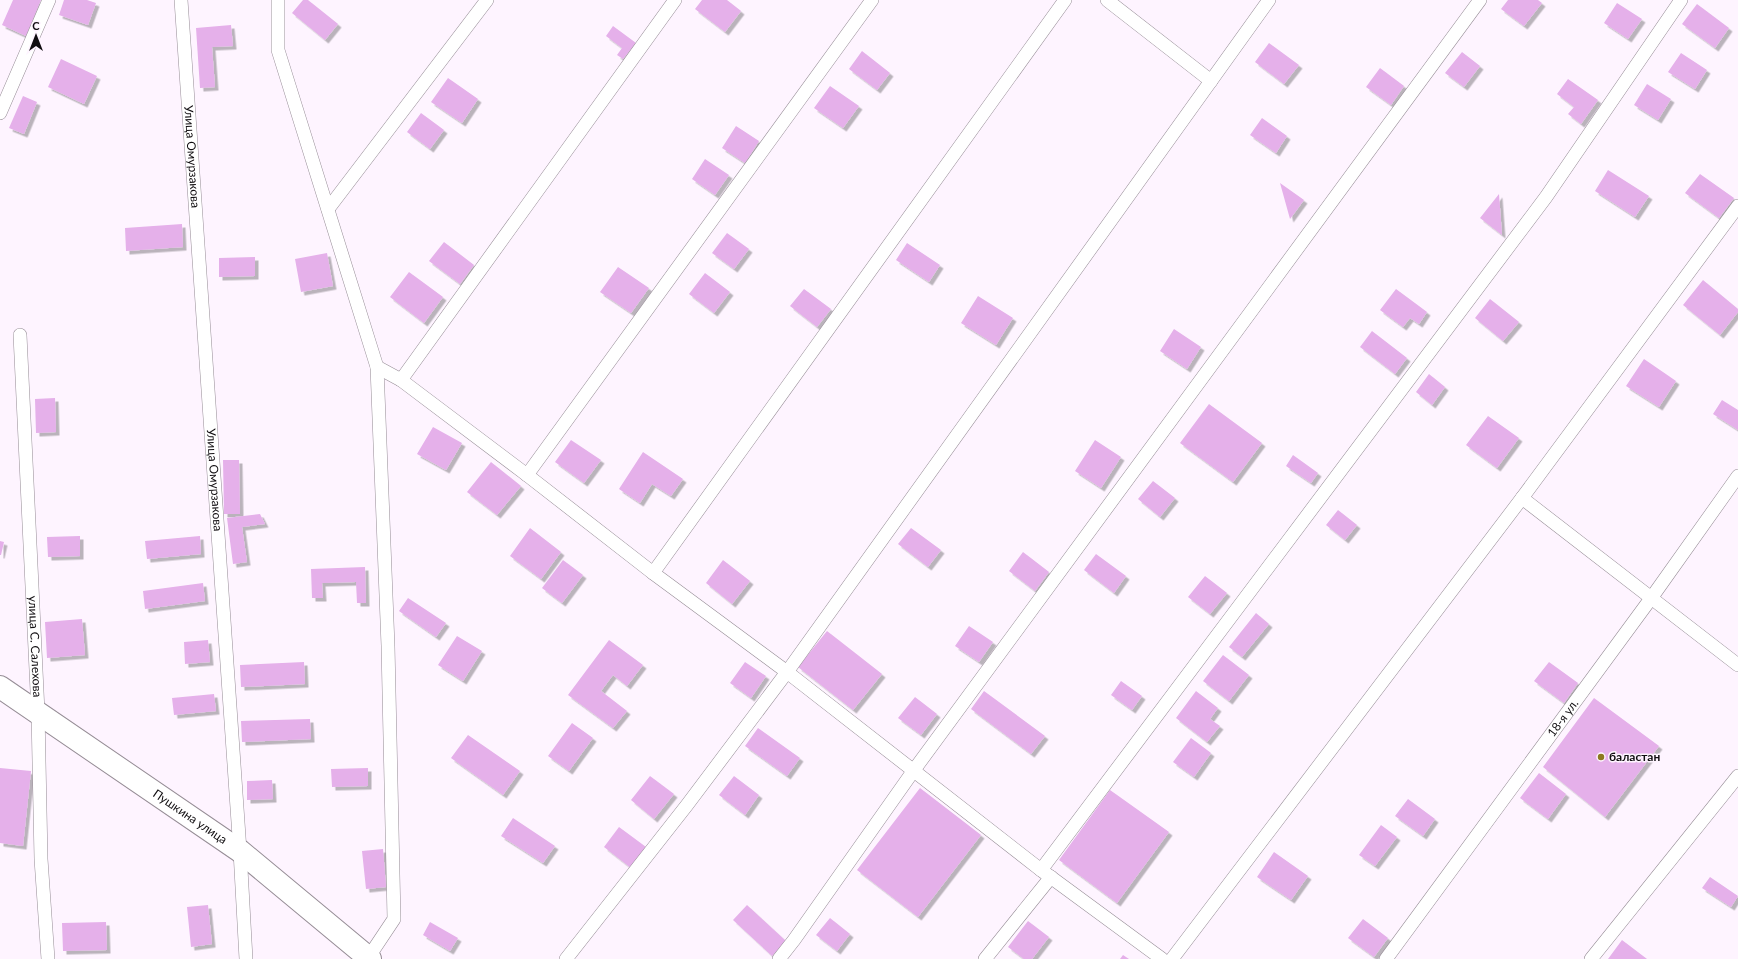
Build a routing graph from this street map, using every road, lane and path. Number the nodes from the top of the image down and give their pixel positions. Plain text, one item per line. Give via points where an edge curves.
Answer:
1 (49, 0) edge
2 (181, 0) edge
3 (487, 0) edge
4 (675, 0) edge
5 (872, 0) edge
6 (1065, 0) edge
7 (1107, 0) edge
8 (1269, 0) edge
9 (1480, 0) edge
10 (1681, 0) edge
11 (278, 2) edge
12 (1211, 81) junction
13 (0, 113) edge
14 (1738, 206) edge
15 (328, 209) junction
16 (20, 335) dead end
17 (377, 367) junction
18 (401, 380) junction
19 (527, 475) junction
20 (1738, 476) edge
21 (1522, 498) junction
22 (653, 573) junction
23 (1652, 597) junction
24 (1738, 665) edge
25 (787, 672) junction
26 (0, 687) edge
27 (38, 712) junction
28 (914, 770) junction
29 (1738, 776) edge
30 (240, 851) junction
31 (1046, 874) junction
32 (369, 958) edge
33 (48, 959) edge
34 (246, 959) edge
35 (566, 959) edge
36 (779, 959) edge
37 (985, 959) edge
38 (1162, 959) edge
39 (1172, 959) edge
40 (1386, 959) edge
41 (1591, 959) edge

1 - 13 street
2 - 30 street, Улица Омурзакова
3 - 15 street
4 - 18 street
5 - 19 street
6 - 22 street
7 - 12 street
8 - 12 street
9 - 28 street
10 - 31 street via 1546,197
11 - 15 street via 278,50
12 - 25 street
14 - 21 street
15 - 17 street
16 - 27 street, улица С. Салехова
17 - 18 street
17 - 32 street via 388,646 394,919
18 - 19 street
19 - 22 street
20 - 23 street, 18-я ул.
21 - 23 street
21 - 39 street
22 - 25 street
23 - 24 street
23 - 40 street, 18-я ул.
25 - 28 street
25 - 35 street
26 - 27 highway, Пушкина улица
27 - 30 highway, Пушкина улица
27 - 33 street, улица С. Салехова via 41,859
28 - 31 street
28 - 36 street
29 - 41 street
30 - 32 highway, Пушкина улица
30 - 34 street, Улица Омурзакова
31 - 37 street
31 - 38 street

